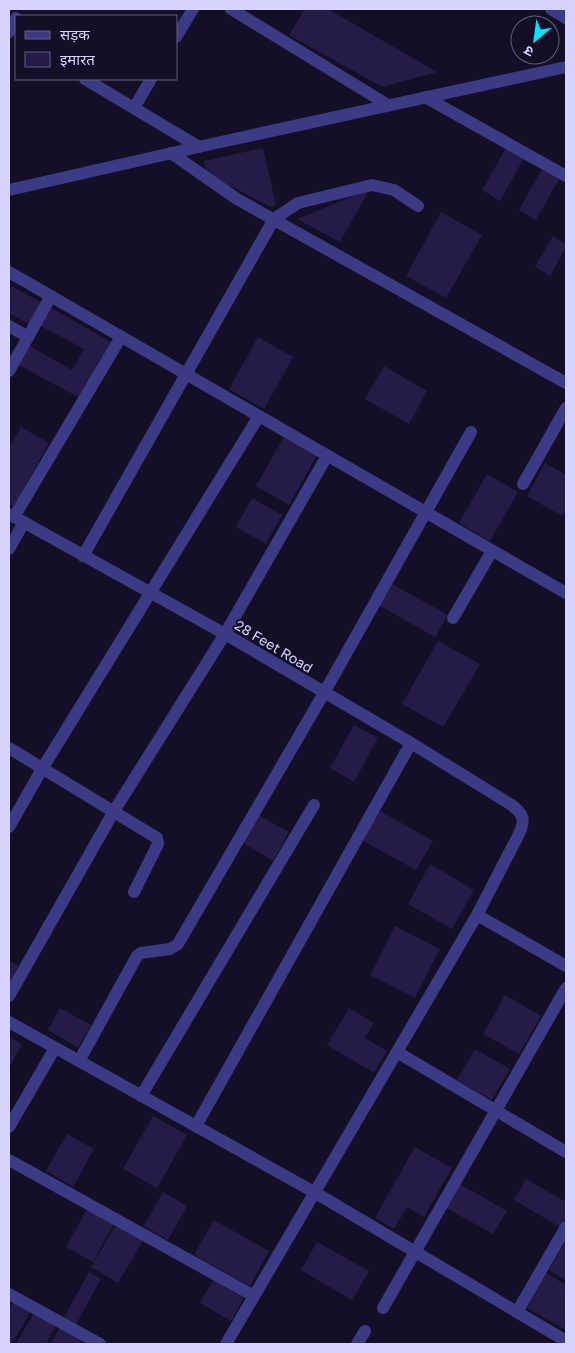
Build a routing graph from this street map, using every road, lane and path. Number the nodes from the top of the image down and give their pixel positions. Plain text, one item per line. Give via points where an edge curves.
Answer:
1 (193, 9) edge
2 (231, 9) edge
3 (551, 9) edge
4 (566, 18) edge
5 (15, 21) edge
6 (9, 33) edge
7 (178, 34) edge
8 (566, 67) edge
9 (87, 80) edge
10 (150, 80) edge
11 (425, 97) junction
12 (388, 105) junction
13 (134, 108) junction
14 (199, 147) junction
15 (171, 153) junction
16 (566, 176) edge
17 (9, 190) edge
18 (418, 206) dead end
19 (274, 220) junction
20 (9, 272) edge
21 (51, 296) junction
22 (9, 326) edge
23 (28, 337) junction
24 (121, 337) junction
25 (9, 371) edge
26 (187, 375) junction
27 (566, 383) edge
28 (566, 408) edge
29 (259, 416) junction
30 (471, 432) dead end
31 (327, 456) junction
32 (523, 484) dead end
33 (426, 513) junction
34 (16, 517) edge
35 (9, 549) edge
36 (492, 550) junction
37 (83, 556) junction
38 (566, 593) edge
39 (151, 594) junction
40 (453, 618) dead end
41 (225, 634) junction
42 (324, 693) junction
43 (410, 743) junction
44 (9, 748) edge
45 (42, 769) junction
46 (314, 805) dead end
47 (114, 811) junction
48 (9, 827) edge
49 (134, 892) dead end
50 (477, 915) junction
51 (566, 966) edge
52 (566, 988) edge
53 (9, 996) edge
54 (9, 1022) edge
55 (55, 1048) junction
56 (397, 1052) junction
57 (79, 1061) junction
58 (141, 1096) junction
59 (496, 1111) junction
60 (196, 1126) junction
61 (9, 1127) edge
62 (566, 1152) edge
63 (9, 1160) edge
64 (314, 1192) junction
65 (566, 1227) edge
66 (415, 1252) junction
67 (9, 1294) edge
68 (254, 1296) junction
69 (383, 1308) dead end
70 (517, 1312) junction
71 (364, 1331) dead end
72 (566, 1341) edge
73 (100, 1344) edge
74 (226, 1344) edge
75 (357, 1344) edge

1 - 7 street
2 - 12 street
3 - 4 street
5 - 6 street
8 - 11 street
9 - 13 street
10 - 13 street
11 - 12 street
11 - 16 street
12 - 14 street
13 - 14 street
14 - 15 street
15 - 17 street
15 - 19 street
18 - 19 street via 394,190 372,185 298,203
19 - 26 street
19 - 27 street
20 - 21 street
21 - 23 street
21 - 24 street
22 - 23 street
23 - 25 street
24 - 26 street
24 - 34 street
26 - 29 street
26 - 37 street
28 - 32 street
29 - 31 street
29 - 39 street
30 - 33 street
31 - 33 street
31 - 41 street
33 - 36 street
33 - 42 street
34 - 35 street
34 - 37 street, 28 Feet Road
36 - 38 street
36 - 40 street
37 - 39 street, 28 Feet Road
39 - 41 street, 28 Feet Road
39 - 45 street
41 - 42 street, 28 Feet Road
41 - 47 street
42 - 43 street, 28 Feet Road
42 - 57 street via 178,944 170,949 137,956
43 - 50 street, 28 Feet Road via 519,811 524,820
43 - 60 street
44 - 45 street
45 - 47 street
45 - 48 street
46 - 58 street
47 - 49 street via 158,841
47 - 53 street
50 - 51 street
50 - 56 street
52 - 59 street
54 - 55 street
55 - 57 street
55 - 61 street
56 - 59 street
56 - 64 street
57 - 58 street
58 - 60 street
59 - 62 street
59 - 66 street
60 - 64 street
63 - 68 street
64 - 66 street
64 - 68 street
65 - 70 street
66 - 69 street
66 - 70 street
67 - 73 street
68 - 74 street
70 - 72 street
71 - 75 street

